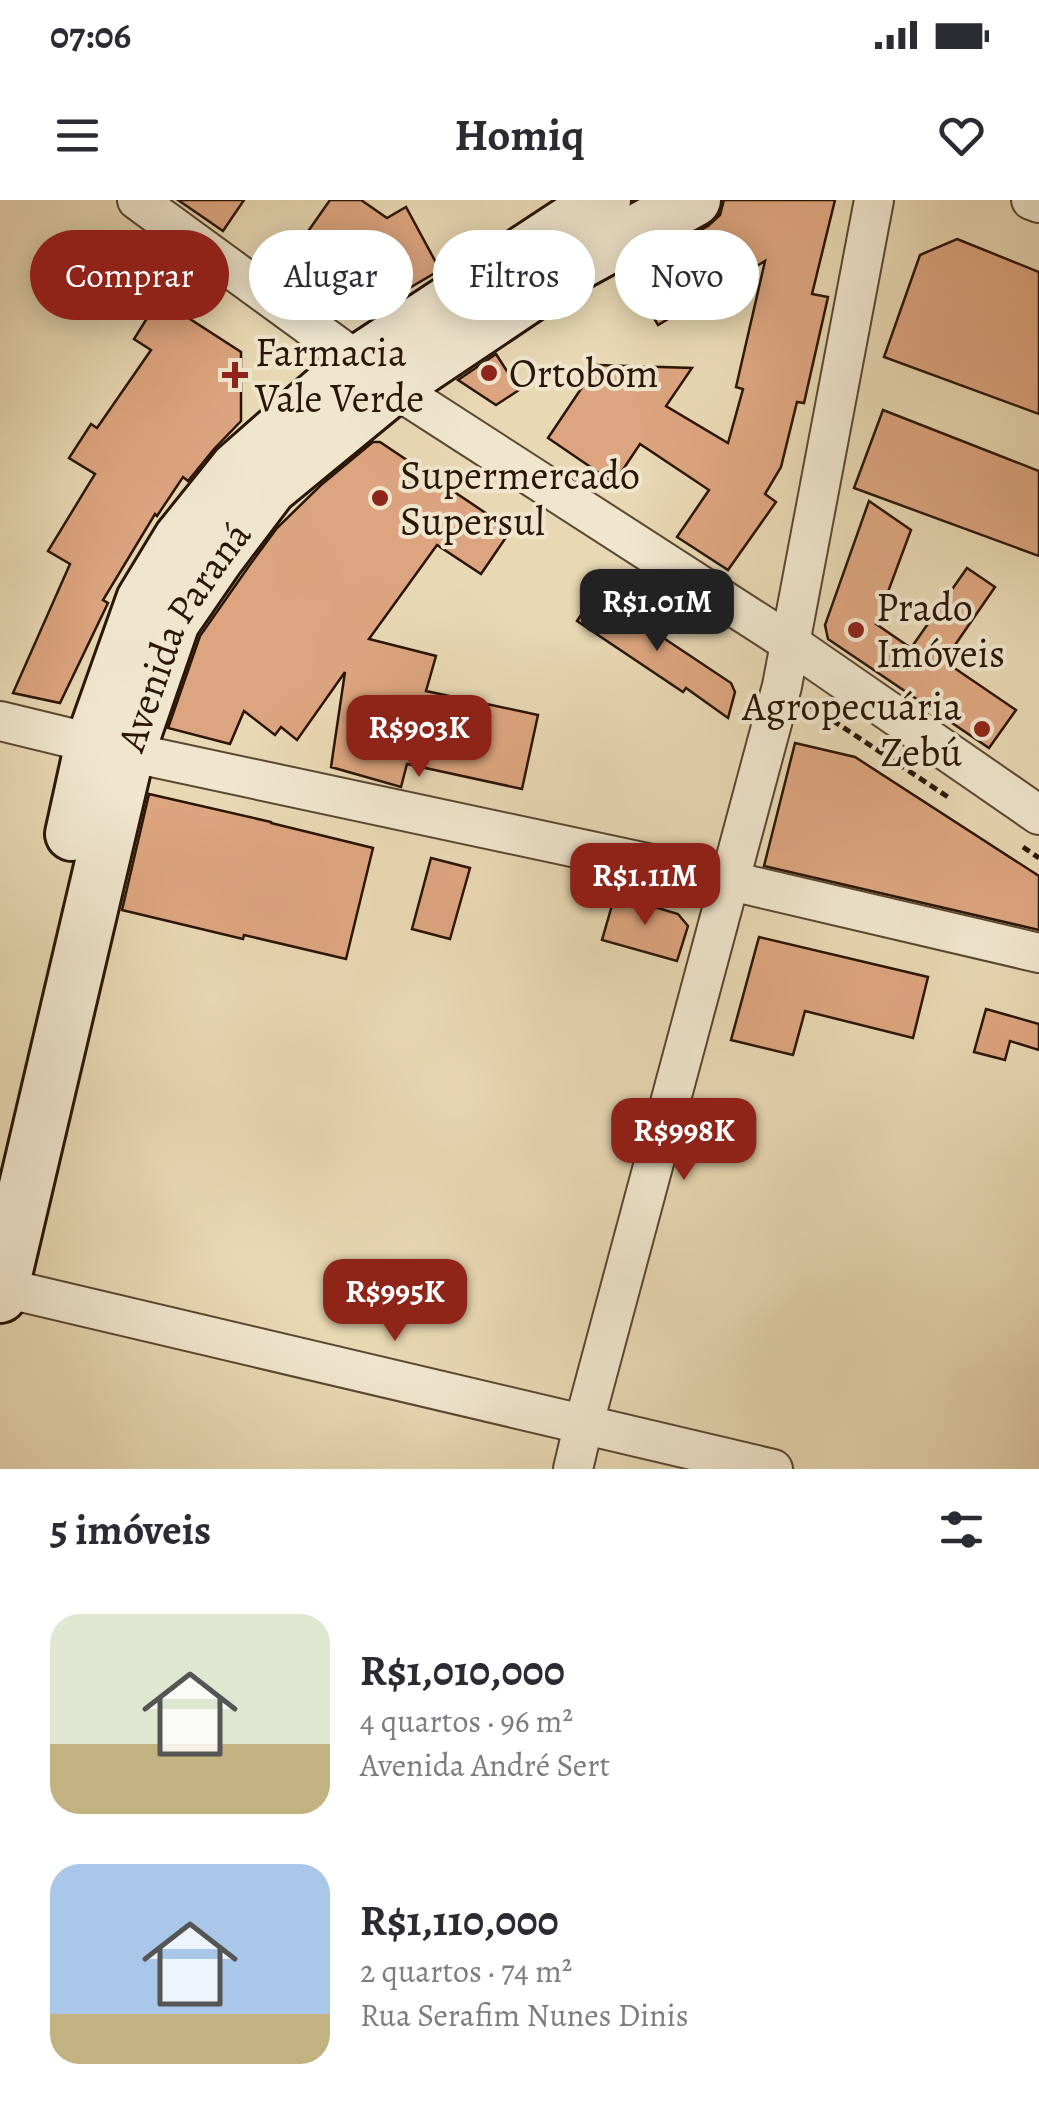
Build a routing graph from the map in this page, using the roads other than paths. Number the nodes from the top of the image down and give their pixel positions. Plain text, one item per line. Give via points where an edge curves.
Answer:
1 (137, 200) edge
2 (604, 200) edge
3 (694, 200) edge
4 (874, 200) edge
5 (1032, 200) edge
6 (1039, 203) edge
7 (579, 230) edge
8 (595, 238) edge
9 (458, 320) edge
10 (376, 375) junction
11 (790, 643) junction
12 (0, 721) edge
13 (110, 748) junction
14 (1031, 831) edge
15 (731, 881) junction
16 (1039, 953) edge
17 (0, 1149) edge
18 (1, 1290) edge
19 (584, 1423) junction
20 (574, 1469) edge
21 (774, 1469) edge

1 - 10 street
2 - 7 main road, Avenida Paraná
3 - 8 main road, Avenida Paraná
4 - 11 street
5 - 6 street
9 - 10 main road, Avenida Paraná
10 - 11 street
10 - 13 main road, Avenida Paraná via 237,468 180,539 143,600
11 - 14 street
11 - 15 street
12 - 13 street
13 - 15 street
13 - 17 main road, Avenida Paraná
13 - 18 main road, Avenida Paraná
15 - 16 street
15 - 19 street
18 - 19 street
19 - 20 street
19 - 21 street

